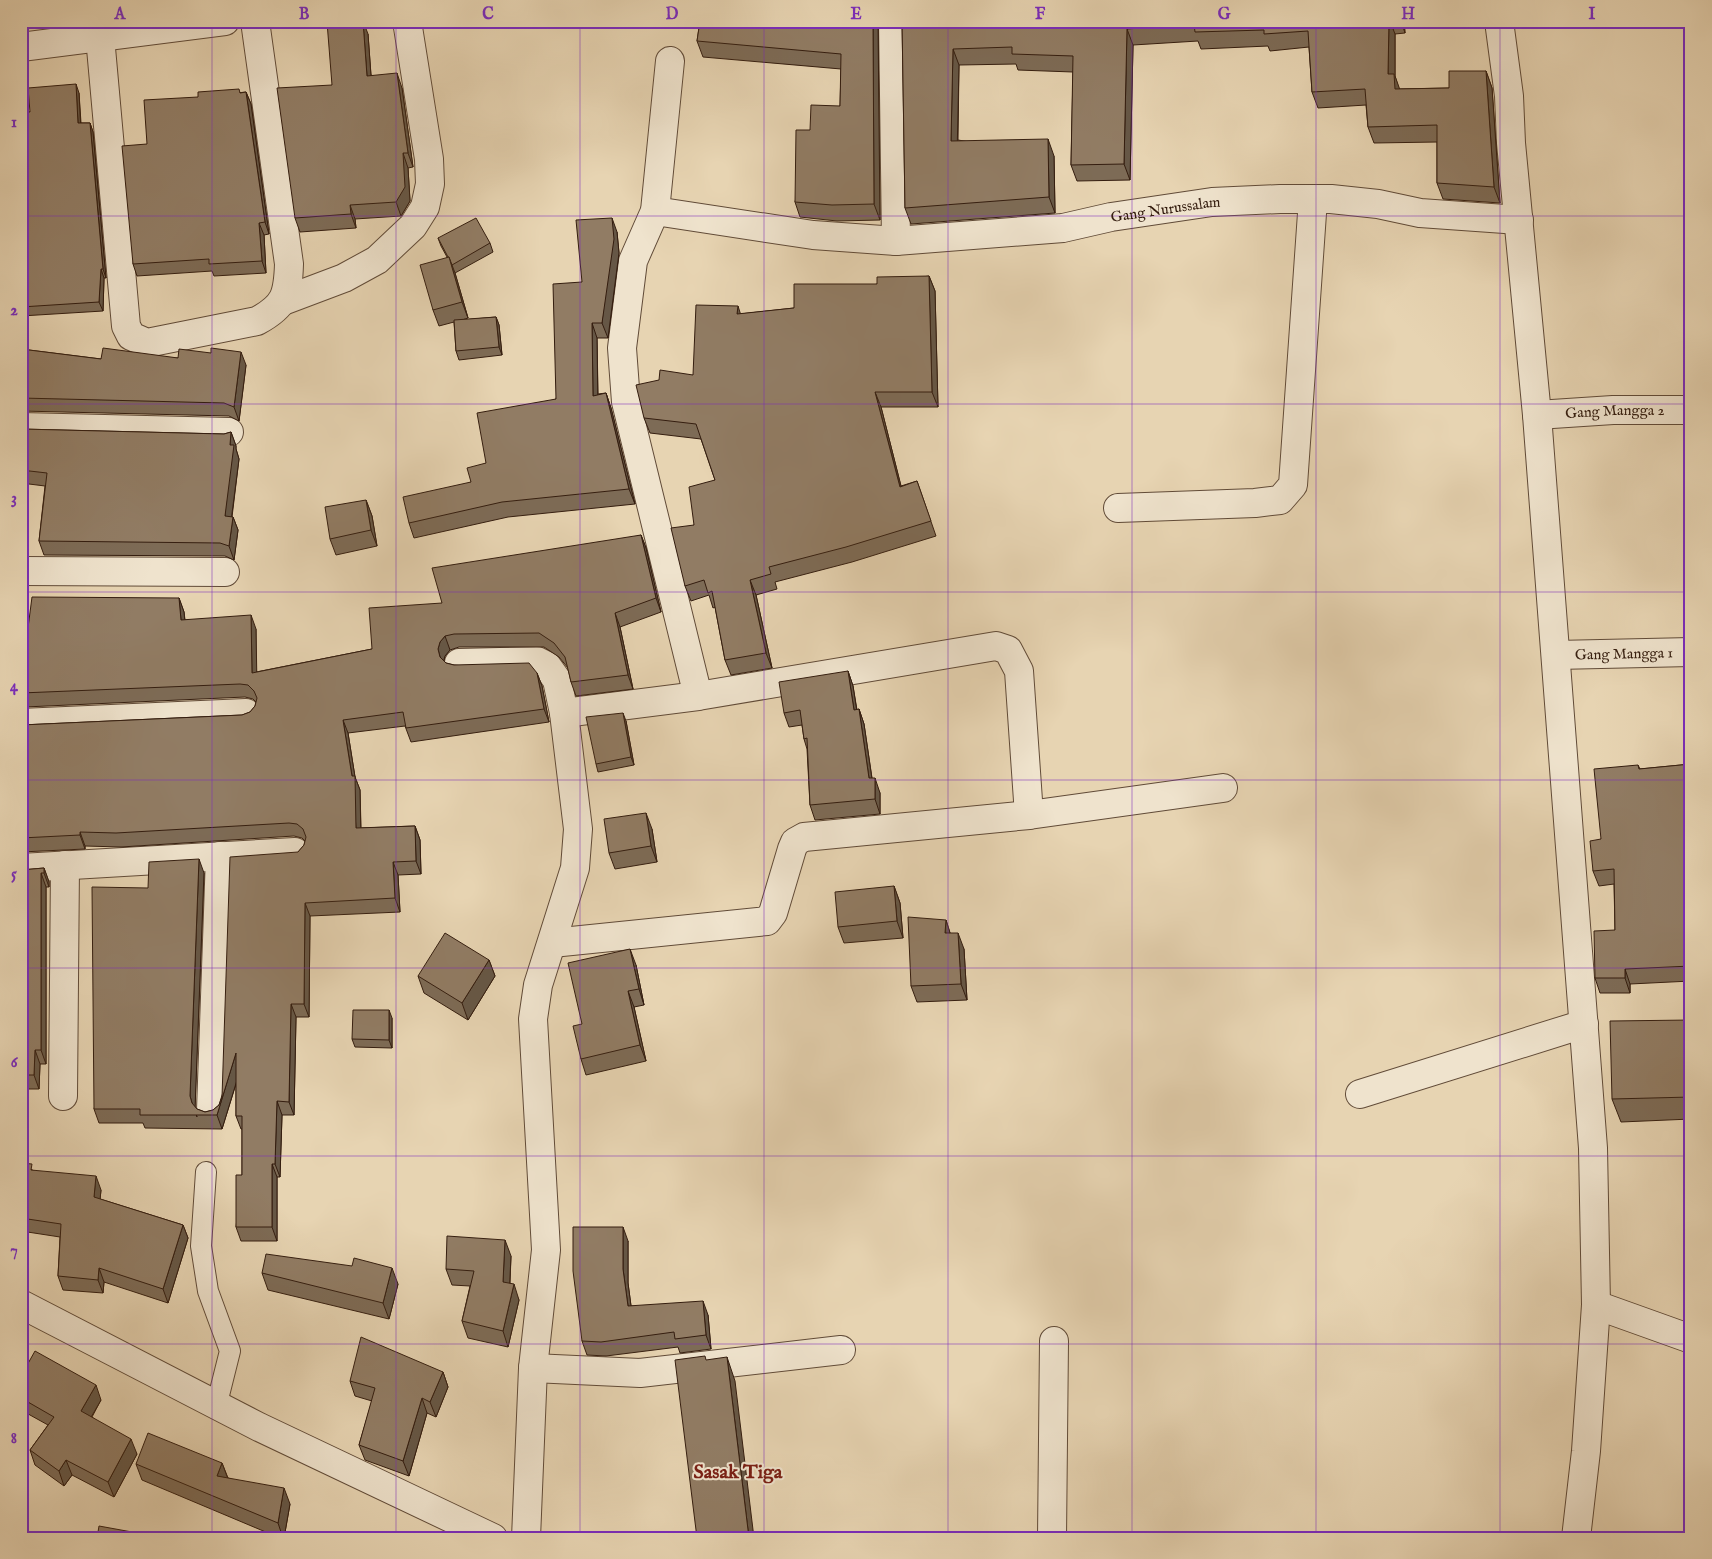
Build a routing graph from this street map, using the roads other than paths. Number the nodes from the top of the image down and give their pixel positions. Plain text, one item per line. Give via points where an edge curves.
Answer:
1 (224, 21) edge
2 (255, 21) edge
3 (407, 21) edge
4 (893, 21) edge
5 (1499, 21) edge
6 (100, 37) junction
7 (21, 47) edge
8 (670, 61) dead end
9 (1313, 199) junction
10 (654, 211) junction
11 (1519, 220) junction
12 (896, 241) junction
13 (283, 301) junction
14 (1691, 410) edge
15 (1537, 415) junction
16 (21, 427) edge
17 (228, 432) edge
18 (1118, 508) dead end
19 (21, 570) edge
20 (225, 572) dead end
21 (1691, 652) edge
22 (1556, 655) junction
23 (459, 663) edge
24 (698, 696) junction
25 (246, 713) edge
26 (564, 713) junction
27 (21, 723) edge
28 (1223, 788) dead end
29 (1029, 815) junction
30 (295, 852) edge
31 (220, 856) junction
32 (65, 865) junction
33 (21, 868) edge
34 (552, 943) junction
35 (1584, 1024) junction
36 (1360, 1094) dead end
37 (63, 1096) dead end
38 (211, 1110) edge
39 (206, 1172) dead end
40 (21, 1304) edge
41 (1596, 1305) junction
42 (1691, 1339) edge
43 (1054, 1341) dead end
44 (841, 1350) dead end
45 (533, 1368) junction
46 (217, 1403) junction
47 (462, 1530) edge
48 (493, 1538) edge
49 (526, 1538) edge
50 (1052, 1538) edge
51 (1576, 1538) edge

1 - 6 street
2 - 13 street via 289,264 289,286
3 - 13 street via 429,159 430,184 425,207 413,226 364,269
4 - 12 street
5 - 11 street
6 - 7 street
6 - 13 street via 126,326 131,336 147,343 257,321 273,312
8 - 10 street
9 - 11 street, Gang Nurussalam via 1378,204 1420,213
9 - 12 street, Gang Nurussalam via 1212,202 1111,217 1063,228
9 - 18 street via 1293,485 1280,500
10 - 12 street, Gang Nurussalam via 813,235
10 - 24 street via 633,261 622,348 626,402
11 - 15 street
14 - 15 street, Gang Mangga 2 via 1613,410
15 - 22 street
16 - 17 street
19 - 20 street
21 - 22 street, Gang Mangga 1
22 - 35 street
23 - 26 street via 537,661 547,666 557,680
24 - 26 street
24 - 29 street via 996,646 1008,650 1020,671
25 - 27 street
26 - 34 street via 578,850
28 - 29 street
29 - 34 street via 804,837 795,842 773,913 767,921
30 - 31 street
31 - 32 street
31 - 38 street
32 - 33 street
32 - 37 street
34 - 45 street via 538,985 533,1019 546,1250
35 - 36 street
35 - 41 street via 1594,1148
39 - 46 lane via 201,1246 208,1291 230,1351
40 - 46 street
41 - 42 street
41 - 51 street via 1586,1451
43 - 50 street
44 - 45 street via 640,1373
45 - 49 street
46 - 47 street
47 - 48 street

